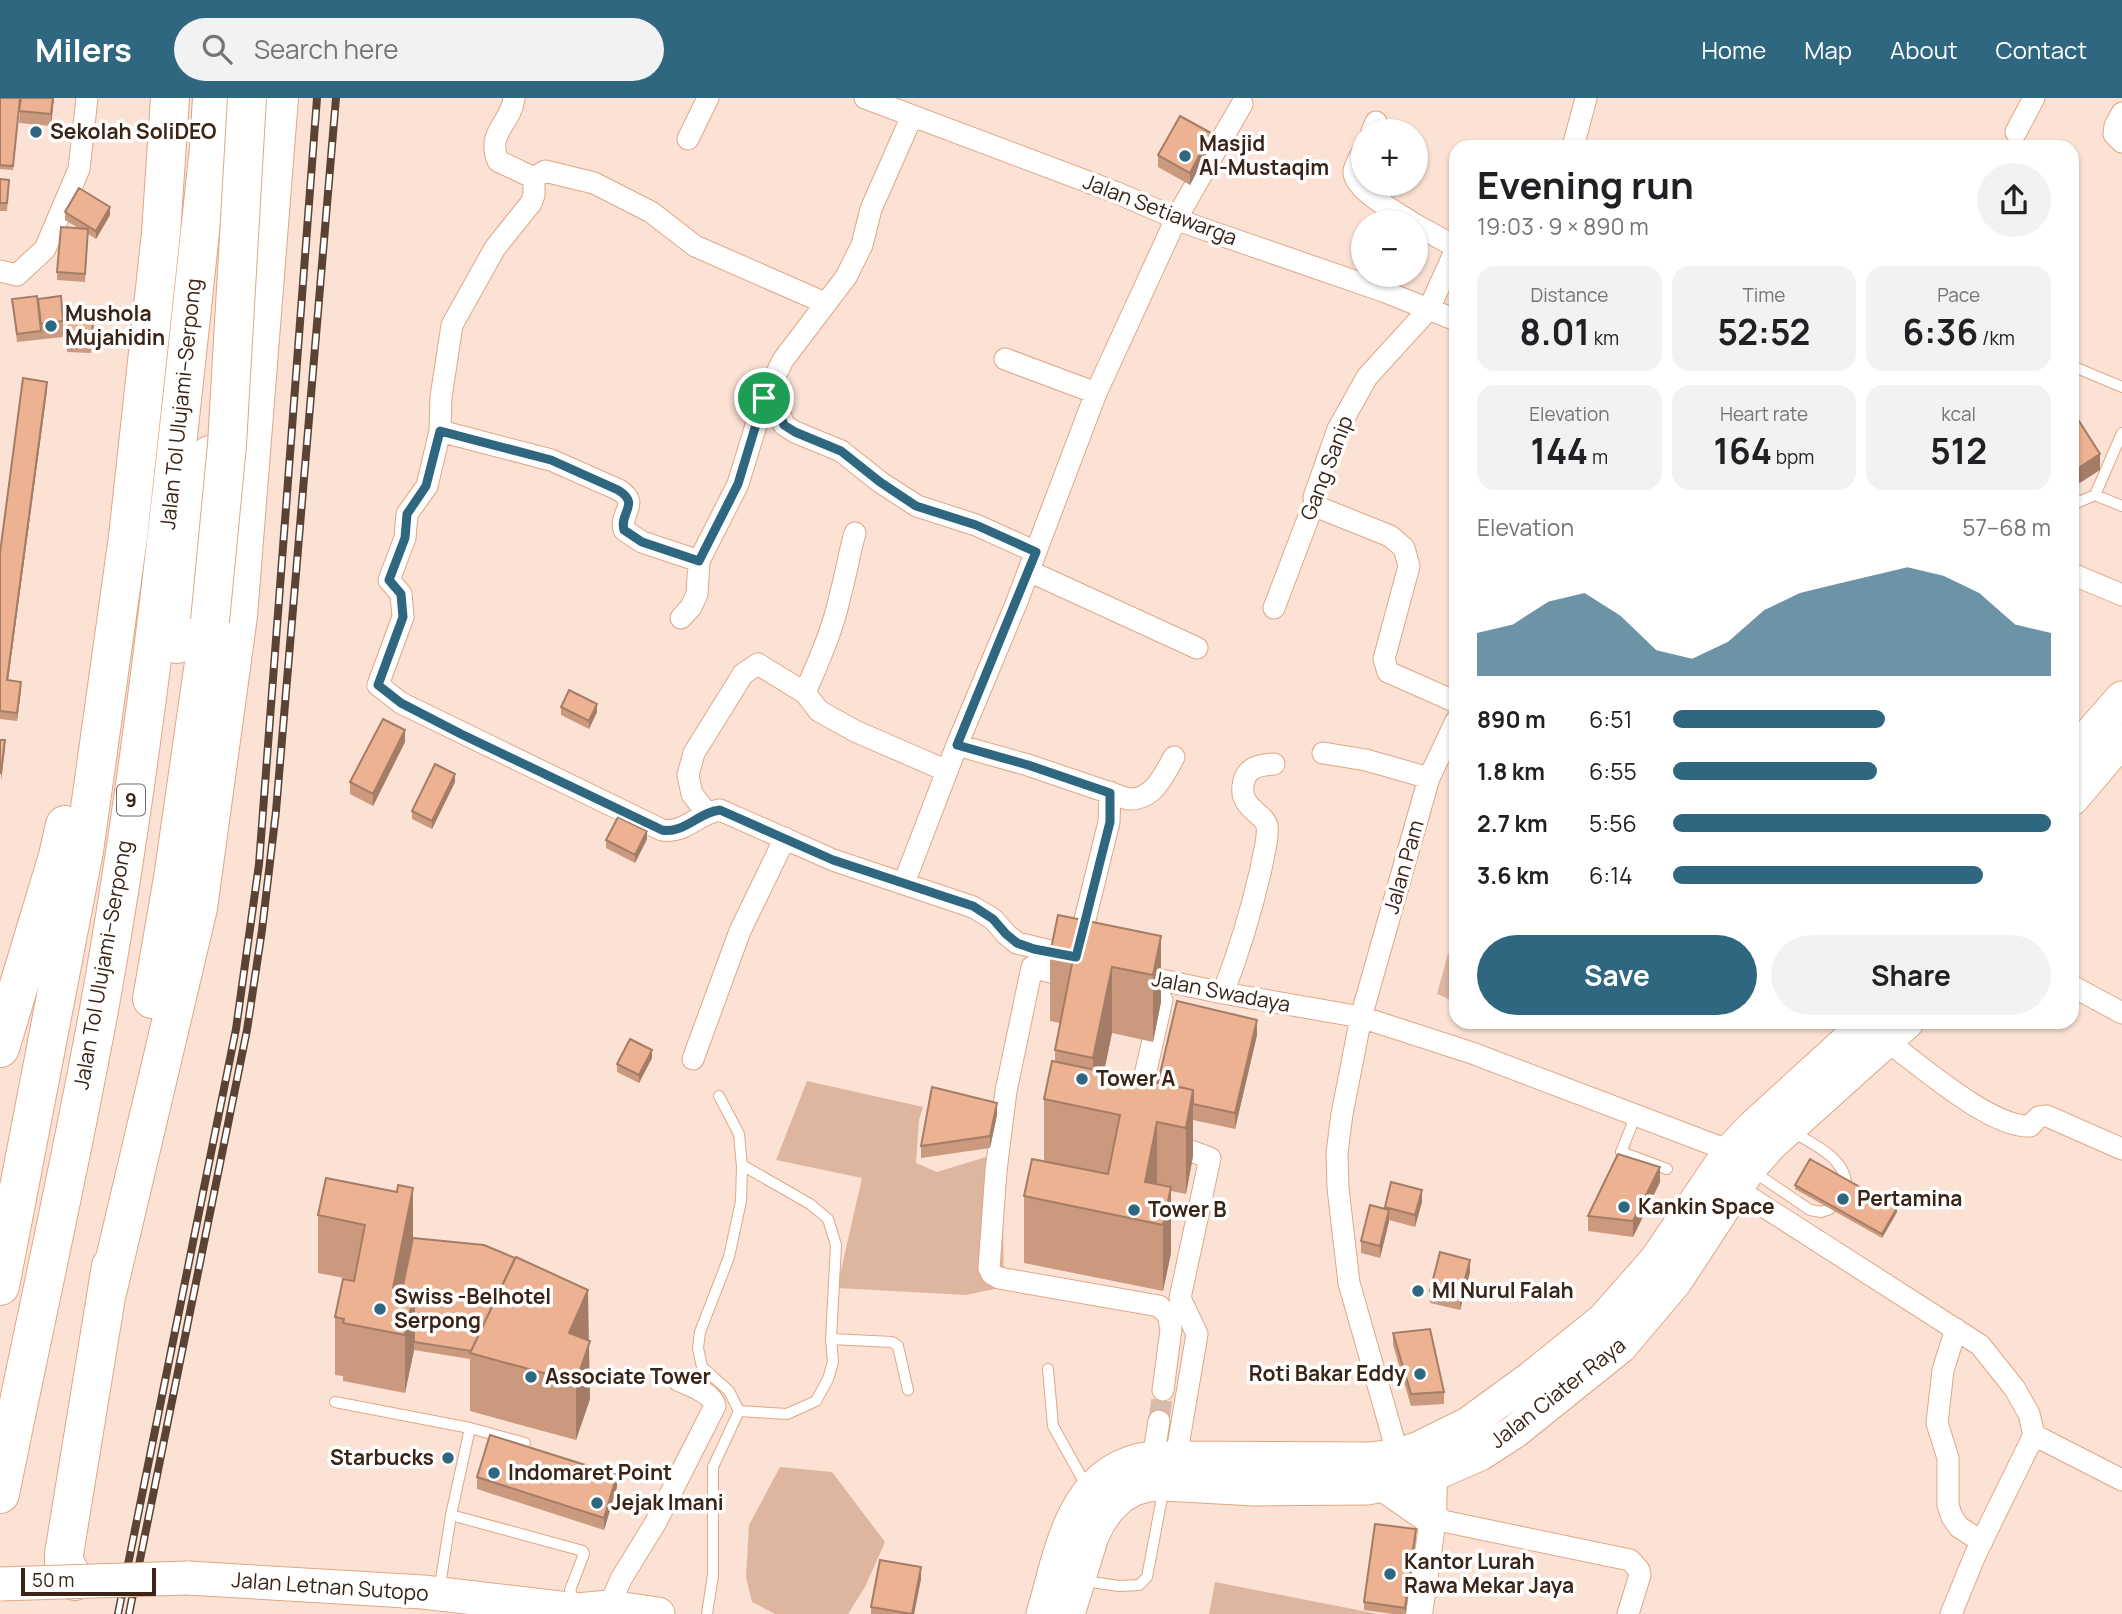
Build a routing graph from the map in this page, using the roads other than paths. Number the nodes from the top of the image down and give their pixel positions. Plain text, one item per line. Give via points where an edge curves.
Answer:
1 (87, 98) edge
2 (170, 98) edge
3 (212, 98) edge
4 (247, 98) edge
5 (272, 98) edge
6 (279, 98) edge
7 (514, 98) edge
8 (708, 98) edge
9 (865, 98) edge
10 (1586, 98) edge
11 (2034, 98) edge
12 (1242, 104) dead end
13 (2122, 113) edge
14 (912, 116) junction
15 (2017, 132) dead end
16 (688, 139) dead end
17 (1575, 140) edge
18 (2122, 142) edge
19 (534, 178) junction
20 (1372, 196) edge
21 (1393, 210) edge
22 (1176, 219) junction
23 (1428, 232) edge
24 (1449, 244) edge
25 (1449, 264) edge
26 (0, 271) edge
27 (825, 303) junction
28 (1429, 309) junction
29 (1449, 317) edge
30 (1005, 359) dead end
31 (2079, 369) edge
32 (2122, 387) edge
33 (1096, 393) junction
34 (764, 398) junction
35 (440, 431) junction
36 (2122, 433) edge
37 (2095, 495) junction
38 (2079, 502) edge
39 (1315, 506) junction
40 (2122, 506) edge
41 (855, 533) dead end
42 (128, 537) junction
43 (699, 561) junction
44 (1032, 561) junction
45 (2079, 577) edge
46 (2122, 595) edge
47 (1274, 608) dead end
48 (681, 618) dead end
49 (1197, 648) dead end
50 (805, 693) junction
51 (2122, 698) edge
52 (1449, 699) edge
53 (1449, 737) edge
54 (2079, 737) edge
55 (2122, 740) edge
56 (957, 745) junction
57 (1323, 753) dead end
58 (1174, 757) dead end
59 (1274, 764) dead end
60 (947, 771) junction
61 (1429, 778) junction
62 (2079, 791) edge
63 (1110, 793) junction
64 (706, 811) junction
65 (785, 838) junction
66 (904, 883) junction
67 (1076, 957) junction
68 (1104, 975) junction
69 (2079, 990) edge
70 (1223, 993) junction
71 (100, 1003) junction
72 (2122, 1013) edge
73 (1361, 1017) junction
74 (1888, 1029) edge
75 (1, 1041) edge
76 (693, 1059) dead end
77 (719, 1096) dead end
78 (1636, 1115) junction
79 (2122, 1149) edge
80 (1754, 1152) junction
81 (742, 1165) junction
82 (1667, 1169) dead end
83 (1846, 1183) edge
84 (1830, 1209) edge
85 (0, 1286) edge
86 (107, 1293) junction
87 (1956, 1329) junction
88 (831, 1339) junction
89 (1048, 1369) dead end
90 (678, 1380) dead end
91 (908, 1390) dead end
92 (1163, 1390) tunnel mouth
93 (335, 1402) dead end
94 (740, 1411) junction
95 (1159, 1421) tunnel mouth
96 (470, 1428) junction
97 (2034, 1435) junction
98 (525, 1443) edge
99 (1398, 1455) junction
100 (1165, 1467) junction
101 (1434, 1474) junction
102 (2122, 1480) edge
103 (1384, 1485) junction
104 (1089, 1491) junction
105 (0, 1494) edge
106 (451, 1515) junction
107 (1433, 1519) junction
108 (1982, 1542) junction
109 (75, 1581) junction
110 (1079, 1581) junction
111 (0, 1584) edge
112 (438, 1594) junction
113 (592, 1610) edge
114 (658, 1614) edge
115 (707, 1614) edge
116 (1043, 1614) edge
117 (1068, 1614) edge
118 (1419, 1614) edge
119 (1628, 1614) edge
120 (1951, 1614) edge

1 - 26 street via 79,169 45,249 17,275
2 - 42 highway, Jalan Tol Ulujami–Serpong / 9 via 160,245
3 - 71 highway, Jalan Tol Ulujami–Serpong / 9 via 145,712
4 - 86 highway, bridge via 227,445 209,621
5 - 71 highway via 182,620
6 - 86 highway via 238,616 198,908
7 - 19 street via 494,150 498,161
8 - 16 street
9 - 14 street, Jalan Setiawarga
10 - 17 street
11 - 15 street
12 - 22 street
13 - 18 street via 2114,134
14 - 22 street, Jalan Setiawarga
14 - 27 street via 870,209 862,245 846,278
19 - 27 street via 545,172 594,183 651,212 695,246
19 - 35 street via 531,203 495,248 452,325
20 - 21 street
22 - 28 street, Jalan Setiawarga
22 - 33 street
23 - 24 street
25 - 28 street, Gang Sanip
27 - 34 street via 783,360
28 - 29 street, Jalan Setiawarga
28 - 39 street, Gang Sanip via 1367,377 1338,429 1314,497
30 - 33 street
31 - 32 lane
33 - 44 street
34 - 43 street via 738,484
34 - 44 street via 779,412 784,425 841,451 916,506 976,525
35 - 43 street via 551,460 618,490 629,500 624,530 642,542
35 - 64 street via 426,486 407,514 405,538 389,580 401,594 403,617 378,685 437,722 662,830 679,829
36 - 37 lane
37 - 38 lane
37 - 40 lane
39 - 47 street, Gang Sanip
39 - 52 street via 1390,536 1404,548 1409,566 1384,666 1388,672
41 - 50 street via 840,597
42 - 75 highway via 58,856
42 - 85 highway, Jalan Tol Ulujami–Serpong / 9 via 84,851
43 - 48 street via 697,594
44 - 49 street
44 - 56 street
45 - 46 street
50 - 60 street via 818,711 855,732
50 - 64 street via 758,664 743,674 694,752 688,775 692,794
51 - 54 main road
53 - 61 street, Jalan Pam
55 - 62 main road
56 - 60 street
56 - 63 street
57 - 61 street
58 - 63 street via 1160,782 1145,796 1136,800
59 - 70 street via 1256,765 1243,785 1245,799 1267,827 1247,927
60 - 66 street
61 - 73 street, Jalan Pam
63 - 67 street via 1110,822
64 - 65 street, Jalan Swadaya via 720,810
65 - 66 street, Jalan Swadaya via 833,860
65 - 76 street via 740,931
66 - 67 street, Jalan Swadaya via 973,906 1017,943
67 - 68 street, Jalan Swadaya
68 - 70 street, Jalan Swadaya via 1143,977
68 - 92 street via 1032,967 1006,1091 989,1268 999,1278 1159,1306 1171,1329
68 - 100 street via 1162,1000 1139,1131 1210,1158 1180,1298 1197,1334
69 - 72 street
70 - 73 street, Jalan Swadaya
71 - 105 highway, Jalan Tol Ulujami–Serpong / 9
73 - 78 street, Jalan Swadaya
73 - 99 street, Jalan Pam via 1342,1114 1338,1188 1349,1283
74 - 79 street via 1990,1115 2018,1126 2030,1126 2047,1116
74 - 80 main road, Jalan Ciater Raya
77 - 81 lane via 739,1134
78 - 80 street, Jalan Swadaya
78 - 82 lane via 1621,1152
80 - 83 lane via 1830,1156
80 - 84 lane via 1810,1210
80 - 87 street, Jalan Swadaya
80 - 99 main road, Jalan Ciater Raya via 1604,1319 1468,1424
80 - 101 main road, Jalan Ciater Raya via 1675,1282 1620,1347 1514,1432 1480,1454
81 - 88 lane via 793,1192 828,1219 836,1245
81 - 94 lane via 741,1201 729,1257 698,1348 702,1367 729,1391
86 - 109 highway via 64,1554
87 - 97 street, Jalan Swadaya via 1980,1345 2015,1389
87 - 108 street via 1943,1370 1937,1423 1948,1458 1952,1517
88 - 91 lane via 892,1342 898,1346
88 - 94 lane via 828,1379 816,1401 787,1414
89 - 104 lane via 1053,1426
90 - 113 street via 708,1395 715,1406 656,1522 621,1579
93 - 96 lane
94 - 115 lane via 713,1467 713,1575
95 - 100 street
96 - 98 lane
96 - 106 lane
97 - 102 street
97 - 108 street
99 - 100 main road, Jalan Ciater Raya
100 - 103 main road, Jalan Ciater Raya via 1255,1489
100 - 104 main road, Jalan Ciater Raya via 1127,1463
100 - 110 main road, Jalan Ciater Raya via 1148,1485 1120,1497 1108,1508 1092,1536
100 - 110 lane via 1147,1577 1139,1585
101 - 103 main road, Jalan Ciater Raya
101 - 107 street
103 - 107 main road
104 - 116 main road, Jalan Ciater Raya via 1070,1524
106 - 112 lane
106 - 113 lane via 583,1550 570,1590
107 - 118 street
107 - 119 street via 1630,1560 1640,1575
108 - 120 street
109 - 111 main road, Jalan Letnan Sutopo, bridge
109 - 112 main road, Jalan Letnan Sutopo, bridge via 187,1578
110 - 117 main road, Jalan Ciater Raya
112 - 113 main road, Jalan Letnan Sutopo
113 - 114 main road, Jalan Letnan Sutopo

